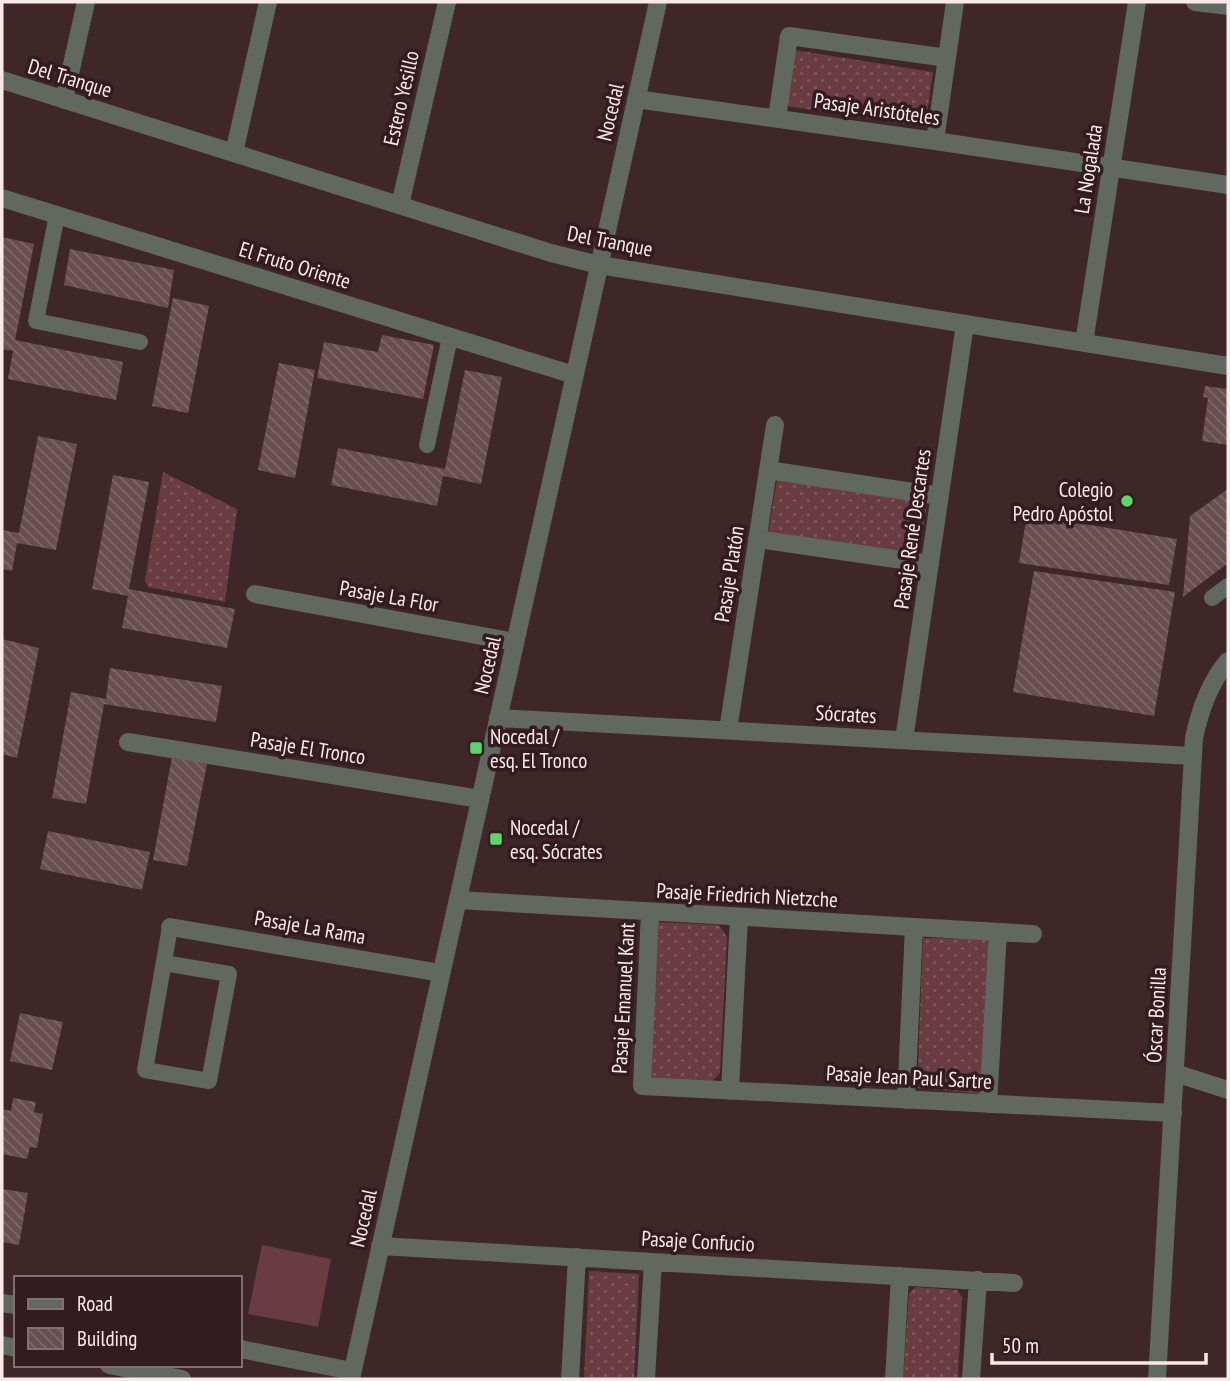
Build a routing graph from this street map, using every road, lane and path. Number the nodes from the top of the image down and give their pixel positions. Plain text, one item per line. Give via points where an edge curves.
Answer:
1 (86, 2) edge
2 (268, 2) edge
3 (447, 2) edge
4 (657, 2) edge
5 (955, 2) edge
6 (1137, 2) edge
7 (1195, 2) edge
8 (1228, 6) edge
9 (947, 58) junction
10 (2, 80) edge
11 (636, 99) junction
12 (64, 100) junction
13 (777, 118) junction
14 (935, 141) junction
15 (234, 153) junction
16 (1111, 167) junction
17 (1228, 185) edge
18 (2, 198) edge
19 (400, 205) junction
20 (57, 215) junction
21 (599, 265) junction
22 (965, 324) junction
23 (450, 337) junction
24 (140, 342) dead end
25 (1084, 343) junction
26 (1228, 366) edge
27 (574, 374) junction
28 (775, 425) dead end
29 (427, 445) dead end
30 (768, 470) junction
31 (939, 496) junction
32 (757, 539) junction
33 (930, 564) junction
34 (1228, 586) edge
35 (256, 594) dead end
36 (1212, 598) dead end
37 (515, 642) junction
38 (1228, 661) edge
39 (498, 718) junction
40 (728, 730) junction
41 (904, 740) junction
42 (128, 742) dead end
43 (1192, 756) junction
44 (480, 799) junction
45 (458, 901) junction
46 (650, 912) junction
47 (739, 917) junction
48 (170, 927) joint
49 (914, 927) junction
50 (998, 932) junction
51 (1033, 934) dead end
52 (164, 963) junction
53 (442, 973) junction
54 (1175, 1073) junction
55 (642, 1086) joint
56 (1228, 1090) edge
57 (730, 1091) junction
58 (906, 1100) junction
59 (988, 1104) junction
60 (1173, 1113) junction
61 (380, 1246) junction
62 (577, 1257) junction
63 (653, 1262) junction
64 (900, 1276) junction
65 (978, 1280) junction
66 (1014, 1283) dead end
67 (242, 1349) edge
68 (119, 1367) edge
69 (351, 1375) edge
70 (182, 1379) edge
71 (570, 1379) edge
72 (646, 1379) edge
73 (894, 1379) edge
74 (971, 1379) edge
75 (1157, 1379) edge

1 - 12 street
2 - 15 street
3 - 19 street, Estero Yesillo
4 - 11 street, Nocedal
5 - 9 street
6 - 16 street, La Nogalada
7 - 8 street
9 - 13 street via 789,36
9 - 14 street
10 - 12 street, Del Tranque
11 - 13 street, Pasaje Aristóteles
11 - 21 street, Nocedal
12 - 15 street, Del Tranque
13 - 14 street, Pasaje Aristóteles
14 - 16 street, Pasaje Aristóteles
15 - 19 street, Del Tranque
16 - 17 street, Pasaje Aristóteles
16 - 25 street, La Nogalada
18 - 20 street, El Fruto Oriente
19 - 21 street, Del Tranque
20 - 23 street, El Fruto Oriente
20 - 24 lane via 36,321
21 - 22 street, Del Tranque
21 - 27 street, Nocedal
22 - 25 street, Del Tranque
22 - 31 street, Pasaje René Descartes
23 - 27 street, El Fruto Oriente
23 - 29 lane
25 - 26 street, Del Tranque
27 - 37 street, Nocedal
28 - 30 street, Pasaje Platón
30 - 31 street
30 - 32 street, Pasaje Platón
31 - 33 street, Pasaje René Descartes
32 - 33 street
32 - 40 street, Pasaje Platón
33 - 41 street, Pasaje René Descartes
34 - 36 lane
35 - 37 street, Pasaje La Flor
37 - 39 street, Nocedal
38 - 43 street, Óscar Bonilla via 1204,702
39 - 40 street, Sócrates
39 - 44 street, Nocedal
40 - 41 street, Sócrates
41 - 43 street, Sócrates
42 - 44 street, Pasaje El Tronco
43 - 54 street, Óscar Bonilla
44 - 45 street, Nocedal
45 - 46 street, Pasaje Friedrich Nietzche
45 - 53 street, Nocedal
46 - 47 street, Pasaje Friedrich Nietzche
46 - 55 street, Pasaje Emanuel Kant
47 - 49 street, Pasaje Friedrich Nietzche
47 - 57 street
48 - 52 lane
48 - 53 street, Pasaje La Rama
49 - 50 street, Pasaje Friedrich Nietzche
49 - 58 street
50 - 51 street, Pasaje Friedrich Nietzche
50 - 59 street
52 - 52 lane via 145,1070 209,1081 229,974
53 - 61 street, Nocedal
54 - 56 street
54 - 60 street, Óscar Bonilla
55 - 57 street, Pasaje Jean Paul Sartre
57 - 58 street, Pasaje Jean Paul Sartre
58 - 59 street, Pasaje Jean Paul Sartre
59 - 60 street, Pasaje Jean Paul Sartre
60 - 75 street, Óscar Bonilla
61 - 62 street, Pasaje Confucio
61 - 69 street, Nocedal
62 - 63 street, Pasaje Confucio
62 - 71 street
63 - 64 street, Pasaje Confucio
63 - 72 street
64 - 65 street, Pasaje Confucio
64 - 73 street
65 - 66 street, Pasaje Confucio
65 - 74 street
67 - 69 street
68 - 70 street

